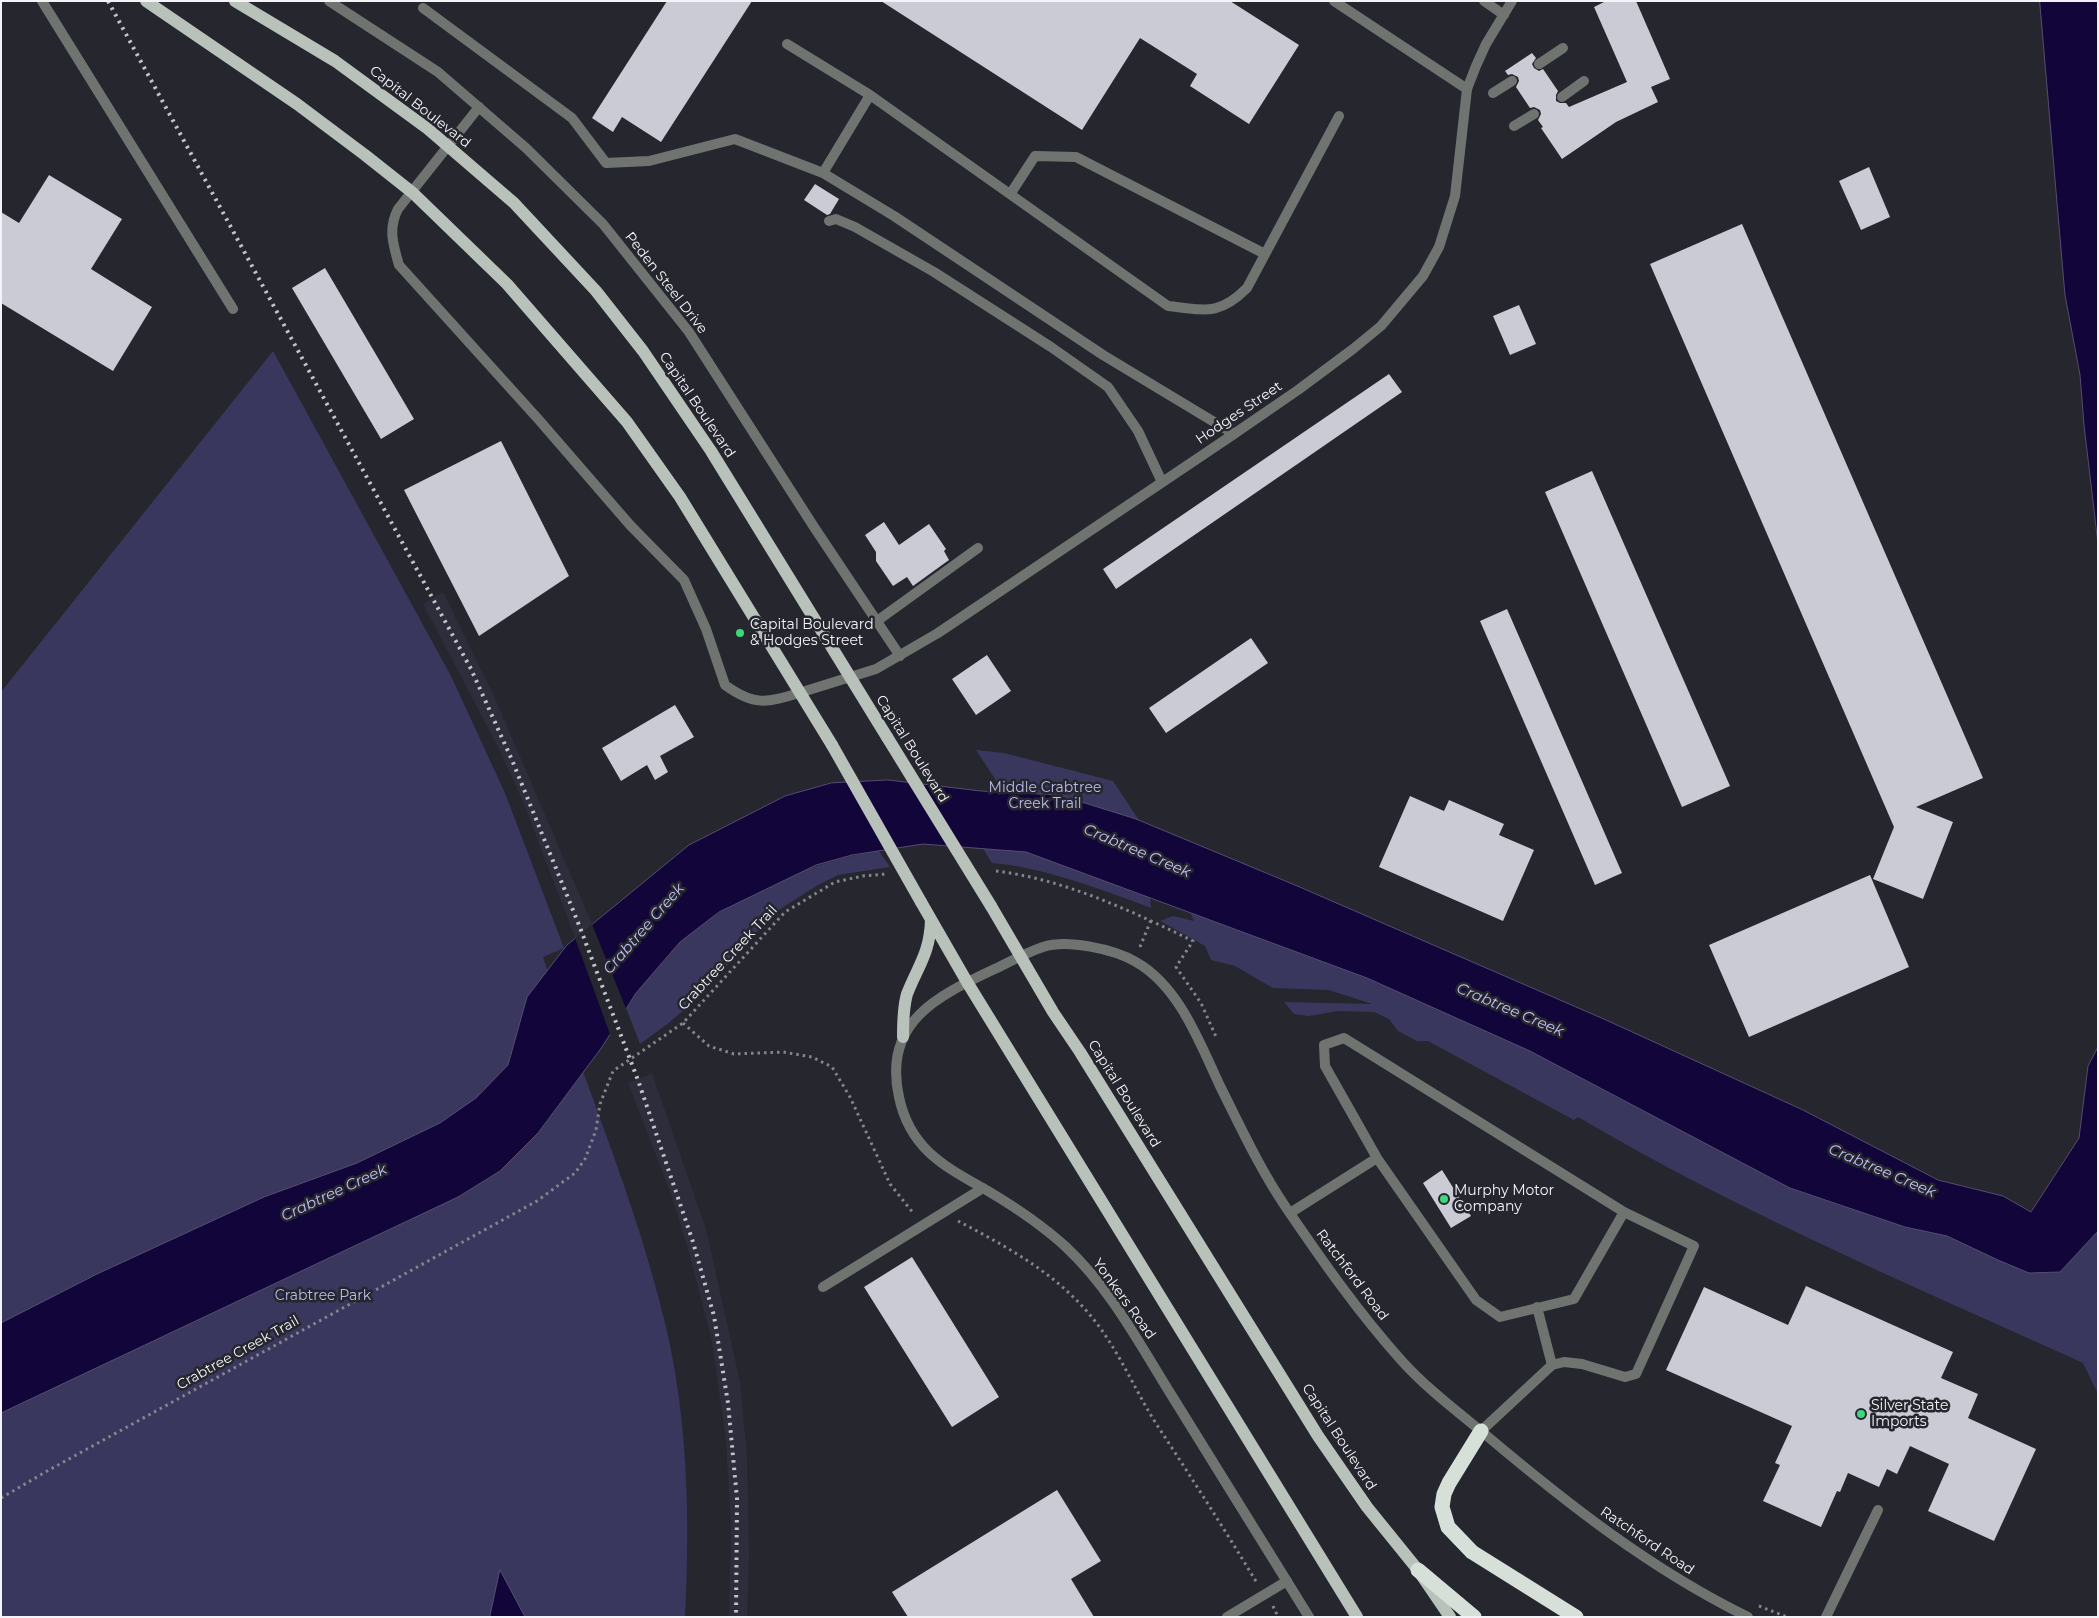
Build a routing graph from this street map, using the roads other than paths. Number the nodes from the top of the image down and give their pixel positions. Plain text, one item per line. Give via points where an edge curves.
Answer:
1 (42, 1) edge
2 (146, 1) edge
3 (235, 1) edge
4 (329, 1) edge
5 (1334, 1) edge
6 (1484, 1) edge
7 (1512, 1) edge
8 (423, 8) dead end
9 (1504, 15) junction
10 (787, 44) dead end
11 (1563, 48) dead end
12 (1539, 64) dead end
13 (1512, 81) dead end
14 (1584, 81) dead end
15 (1468, 90) junction
16 (1492, 93) dead end
17 (870, 95) junction
18 (1562, 96) dead end
19 (479, 107) junction
20 (1534, 114) dead end
21 (1338, 116) dead end
22 (1514, 126) dead end
23 (448, 147) junction
24 (824, 174) junction
25 (413, 193) junction
26 (1010, 193) junction
27 (829, 221) dead end
28 (1265, 254) junction
29 (233, 309) dead end
30 (1234, 434) junction
31 (1162, 482) junction
32 (978, 548) dead end
33 (877, 621) junction
34 (900, 656) junction
35 (850, 678) junction
36 (799, 693) junction
37 (931, 920) junction
38 (1021, 957) junction
39 (997, 968) joint
40 (967, 982) junction
41 (903, 1037) junction
42 (1377, 1158) junction
43 (983, 1188) junction
44 (1624, 1212) junction
45 (1290, 1213) junction
46 (823, 1287) dead end
47 (1537, 1307) junction
48 (1552, 1364) junction
49 (1481, 1431) junction
50 (1878, 1510) dead end
51 (1418, 1570) junction
52 (1287, 1581) junction
53 (1227, 1617) edge
54 (1309, 1617) edge
55 (1357, 1617) edge
56 (1450, 1617) edge
57 (1474, 1617) edge
58 (1576, 1617) edge
59 (1748, 1617) edge
60 (1826, 1617) edge

1 - 29 street
2 - 25 main road via 297,104
3 - 23 main road, Capital Boulevard via 367,83
4 - 19 street, Peden Steel Drive via 438,72
5 - 15 street
6 - 9 street
7 - 9 street, Hodges Street
8 - 24 street via 572,118 606,163 649,161 735,139
9 - 15 street, Hodges Street via 1482,51
10 - 17 street
11 - 12 street
13 - 16 street
14 - 18 street
15 - 30 street, Hodges Street via 1455,196 1439,247 1423,276 1381,326
17 - 24 street
17 - 26 street
19 - 23 street, Hodges Street
19 - 33 street, Peden Steel Drive via 603,224 689,332
20 - 22 street
21 - 28 street
23 - 25 street, Hodges Street
23 - 35 main road, Capital Boulevard via 486,177 542,232 596,291 643,351 711,451
24 - 30 street via 1103,355
25 - 36 main road via 507,284 628,422 680,497
25 - 36 street, Hodges Street via 393,219 391,237 399,265 630,525 684,580 706,628 725,685 752,701 775,700
26 - 28 street via 1034,156 1076,157
26 - 28 street via 1168,306 1223,307 1247,288
27 - 31 street via 836,219 855,227 934,272 1108,387 1138,430
30 - 31 street, Hodges Street
31 - 34 street, Hodges Street
32 - 33 street
33 - 34 street, Peden Steel Drive
34 - 35 street, Hodges Street
35 - 36 street, Hodges Street
35 - 38 main road, Capital Boulevard, bridge
36 - 37 main road, bridge
37 - 40 main road
37 - 41 main road via 927,949 907,995
38 - 39 street, Ratchford Road
38 - 45 street, Ratchford Road via 1044,946 1086,946 1134,960 1163,984 1181,1008 1251,1148
38 - 51 main road, Capital Boulevard via 1318,1436 1367,1507
39 - 40 street, Yonkers Road
40 - 41 street, Yonkers Road via 918,1014
40 - 55 main road
41 - 43 street, Yonkers Road via 896,1074 904,1116 929,1154 948,1169
42 - 44 street via 1325,1066 1324,1045 1344,1038
42 - 45 street
42 - 47 street via 1476,1300 1500,1317
43 - 46 street
43 - 52 street, Yonkers Road via 1043,1228 1094,1278 1130,1328
44 - 47 street via 1574,1299
44 - 48 street via 1694,1246 1636,1374 1625,1378 1582,1364
45 - 49 street, Ratchford Road via 1356,1306 1402,1362
47 - 48 street
48 - 49 street
49 - 58 highway via 1444,1494 1442,1507 1448,1527 1472,1552
49 - 59 street, Ratchford Road via 1648,1561
50 - 60 street
51 - 56 main road, Capital Boulevard
51 - 57 highway
52 - 53 street
52 - 54 street, Yonkers Road

